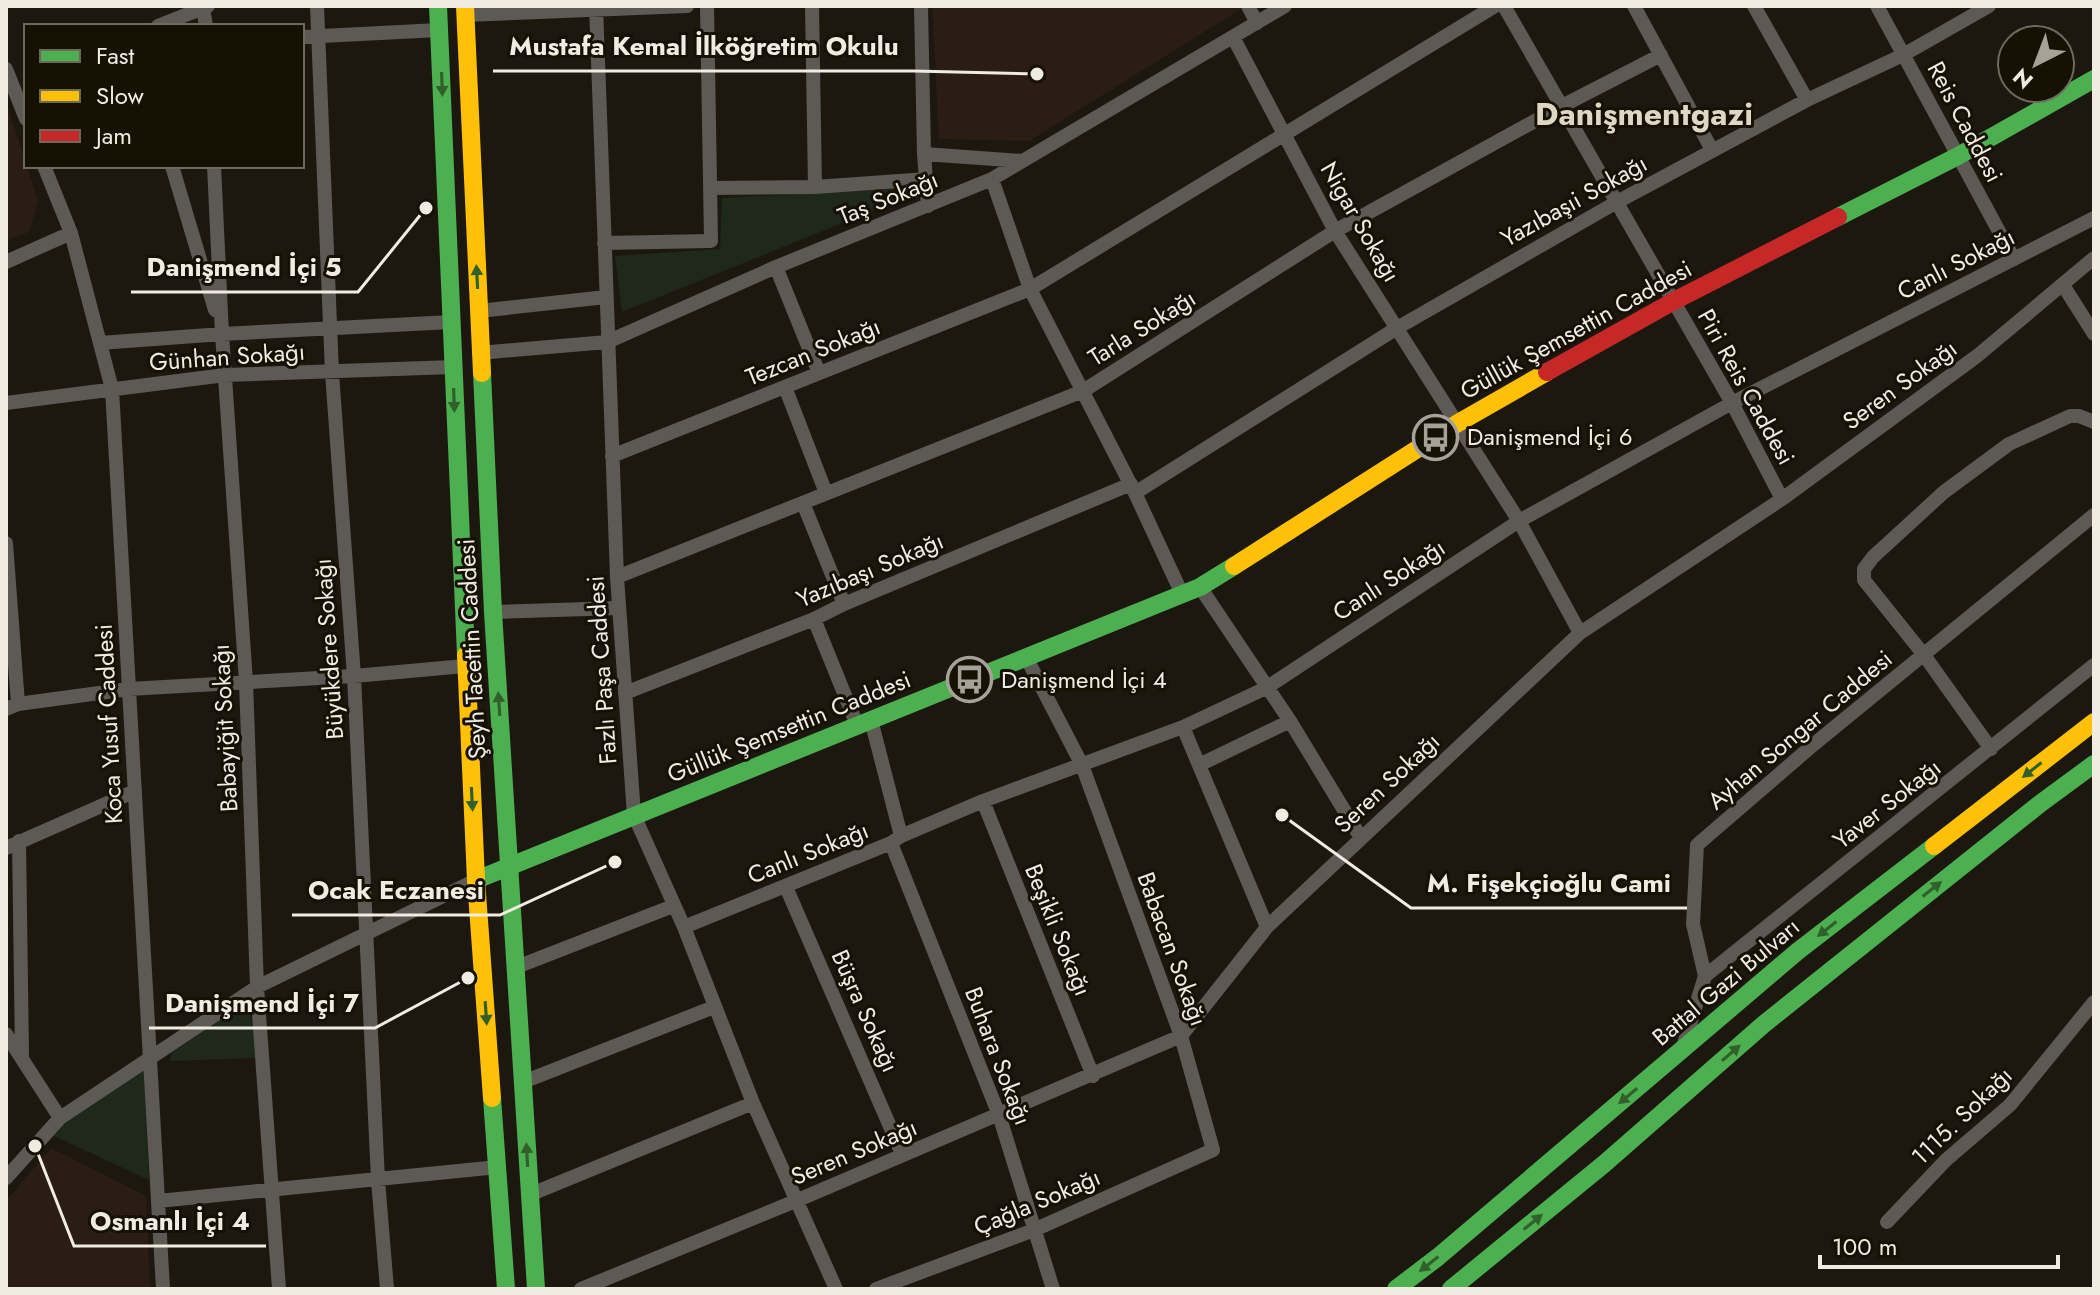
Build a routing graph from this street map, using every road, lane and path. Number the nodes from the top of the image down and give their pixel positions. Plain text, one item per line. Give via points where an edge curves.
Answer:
1 (317, 6) edge
2 (438, 6) edge
3 (687, 6) edge
4 (707, 6) edge
5 (812, 6) edge
6 (921, 6) edge
7 (1248, 6) edge
8 (1285, 6) edge
9 (1495, 6) edge
10 (1504, 6) edge
11 (1634, 6) edge
12 (1754, 6) edge
13 (1877, 6) edge
14 (1989, 6) edge
15 (205, 7) edge
16 (596, 8) edge
17 (465, 11) edge
18 (1257, 23) junction
19 (163, 24) edge
20 (439, 30) junction
21 (319, 36) junction
22 (304, 37) edge
23 (1233, 37) junction
24 (1661, 55) junction
25 (1903, 55) junction
26 (6, 69) edge
27 (2094, 79) edge
28 (19, 81) edge
29 (1807, 100) junction
30 (1562, 106) junction
31 (24, 108) edge
32 (1285, 132) junction
33 (1712, 150) junction
34 (924, 154) junction
35 (1958, 156) junction
36 (1023, 161) junction
37 (45, 168) edge
38 (173, 168) edge
39 (214, 168) edge
40 (927, 179) junction
41 (992, 179) junction
42 (815, 187) junction
43 (710, 188) junction
44 (1617, 202) junction
45 (928, 206) junction
46 (2094, 218) edge
47 (1335, 231) junction
48 (71, 233) junction
49 (604, 243) junction
50 (2094, 258) edge
51 (2014, 259) junction
52 (6, 262) edge
53 (776, 267) junction
54 (2063, 285) junction
55 (1030, 289) junction
56 (606, 297) junction
57 (1674, 301) junction
58 (479, 311) junction
59 (451, 322) junction
60 (330, 328) junction
61 (1397, 328) junction
62 (222, 334) junction
63 (2094, 334) edge
64 (607, 342) junction
65 (100, 343) junction
66 (479, 353) junction
67 (453, 367) junction
68 (332, 373) junction
69 (819, 373) junction
70 (225, 375) junction
71 (785, 387) junction
72 (112, 389) junction
73 (1083, 391) junction
74 (6, 403) edge
75 (1732, 403) junction
76 (2094, 422) edge
77 (1458, 423) junction
78 (612, 456) junction
79 (1133, 489) junction
80 (826, 493) junction
81 (1782, 499) junction
82 (803, 503) junction
83 (2094, 515) edge
84 (1519, 521) junction
85 (6, 543) edge
86 (617, 577) junction
87 (1200, 587) junction
88 (1182, 594) junction
89 (844, 604) junction
90 (619, 608) junction
91 (493, 612) junction
92 (814, 619) junction
93 (9, 627) edge
94 (1580, 633) junction
95 (1924, 655) junction
96 (1026, 657) junction
97 (2094, 665) edge
98 (465, 666) junction
99 (354, 676) junction
100 (246, 682) junction
101 (1266, 688) junction
102 (129, 689) junction
103 (625, 693) junction
104 (12, 706) edge
105 (1290, 721) junction
106 (864, 722) junction
107 (2094, 722) edge
108 (1183, 727) junction
109 (1991, 749) junction
110 (1201, 764) junction
111 (2094, 764) edge
112 (1082, 765) junction
113 (135, 791) junction
114 (983, 801) junction
115 (634, 815) junction
116 (1361, 838) junction
117 (896, 840) junction
118 (12, 845) edge
119 (509, 866) junction
120 (476, 880) junction
121 (786, 887) junction
122 (673, 906) junction
123 (684, 927) junction
124 (1267, 927) junction
125 (365, 934) junction
126 (514, 968) junction
127 (1705, 976) junction
128 (257, 987) junction
129 (2094, 1002) edge
130 (714, 1007) junction
131 (6, 1034) edge
132 (1181, 1036) junction
133 (1682, 1050) junction
134 (22, 1056) junction
135 (150, 1058) junction
136 (1093, 1076) junction
137 (523, 1082) junction
138 (753, 1103) junction
139 (999, 1115) junction
140 (60, 1118) junction
141 (1213, 1150) joint
142 (902, 1154) junction
143 (498, 1167) junction
144 (6, 1178) edge
145 (378, 1180) junction
146 (273, 1189) junction
147 (529, 1195) junction
148 (798, 1200) junction
149 (158, 1201) junction
150 (1887, 1222) dead end
151 (1034, 1230) junction
152 (163, 1289) edge
153 (279, 1289) edge
154 (387, 1289) edge
155 (506, 1289) edge
156 (536, 1289) edge
157 (581, 1289) edge
158 (836, 1289) edge
159 (876, 1289) edge
160 (1053, 1289) edge
161 (1396, 1289) edge
162 (1451, 1289) edge

1 - 21 street, Büyükdere Sokağı
2 - 20 street, Şeyh Tacettin Caddesi
3 - 16 street
4 - 43 street
5 - 42 street
6 - 34 street
7 - 18 street
8 - 18 street, Taş Sokağı
9 - 32 street, Tezcan Sokağı
10 - 30 street, Piri Reis Caddesi
11 - 24 street
12 - 29 street
13 - 25 street, Reis Caddesi
14 - 25 street, Yazıbaşıi Sokağı
15 - 19 street
16 - 17 street
16 - 49 street, Fazlı Paşa Caddesi
58 -> 17 street, Şeyh Tacettin Caddesi
18 - 23 street, Taş Sokağı
20 - 21 street
20 -> 59 street, Şeyh Tacettin Caddesi
21 - 22 street
21 - 60 street, Büyükdere Sokağı
23 - 32 street, Nigar Sokağı
23 - 36 street, Taş Sokağı
24 - 30 street, Tarla Sokağı
24 - 33 street
25 - 29 street, Yazıbaşıi Sokağı
25 - 35 street, Reis Caddesi
26 - 28 street
27 - 35 street, Güllük Şemsettin Caddesi
28 - 31 street
29 - 33 street, Yazıbaşıi Sokağı
30 - 44 street, Piri Reis Caddesi
30 - 47 street, Tarla Sokağı
32 - 47 street, Nigar Sokağı
32 - 55 street, Tezcan Sokağı
33 - 44 street, Yazıbaşıi Sokağı
34 - 36 street
34 - 40 street
35 - 51 street, Reis Caddesi
35 - 57 street, Güllük Şemsettin Caddesi
36 - 41 street, Taş Sokağı
37 - 48 street, Koca Yusuf Caddesi
38 - 62 street
39 - 62 street, Babayiğit Sokağı
40 - 42 street
40 - 45 street
41 - 45 street, Taş Sokağı
41 - 55 street
42 - 43 street
43 - 49 street via 711,241
44 - 57 street, Piri Reis Caddesi
44 - 61 street, Yazıbaşıi Sokağı
45 - 53 street, Taş Sokağı
46 - 51 street, Canlı Sokağı
47 - 61 street, Nigar Sokağı
47 - 73 street, Tarla Sokağı
48 - 52 street
48 - 65 street, Koca Yusuf Caddesi
49 - 56 street, Fazlı Paşa Caddesi
50 - 54 street, Seren Sokağı
51 - 75 street, Canlı Sokağı
53 - 64 street, Taş Sokağı
53 - 69 street
54 - 63 street
54 - 81 street, Seren Sokağı via 1977,356
55 - 69 street, Tezcan Sokağı
55 - 73 street
56 - 58 street
56 - 64 street, Fazlı Paşa Caddesi
57 - 75 street, Piri Reis Caddesi
57 - 77 street, Güllük Şemsettin Caddesi
58 - 66 street, Şeyh Tacettin Caddesi
59 - 60 street
59 - 67 street, Şeyh Tacettin Caddesi
60 - 62 street
60 - 68 street, Büyükdere Sokağı
61 - 77 street, Nigar Sokağı
61 - 79 street, Yazıbaşıi Sokağı
62 - 65 street
62 - 70 street, Babayiğit Sokağı
64 - 66 street, Taş Sokağı
64 - 78 street, Fazlı Paşa Caddesi
65 - 72 street, Koca Yusuf Caddesi
66 - 91 street, Şeyh Tacettin Caddesi
67 - 68 street, Günhan Sokağı
67 -> 98 street, Şeyh Tacettin Caddesi
68 - 70 street, Günhan Sokağı
68 - 99 street, Büyükdere Sokağı
69 - 71 street, Tezcan Sokağı
70 - 72 street, Günhan Sokağı
70 - 100 street, Babayiğit Sokağı
71 - 78 street, Tezcan Sokağı
71 - 80 street
72 - 74 street, Günhan Sokağı
72 - 102 street, Koca Yusuf Caddesi
73 - 79 street
73 - 80 street, Tarla Sokağı
75 - 81 street, Piri Reis Caddesi
75 - 84 street, Canlı Sokağı
76 - 95 street via 2070,416 2009,444 1944,492 1864,569 1864,580
77 - 84 street, Nigar Sokağı
77 - 87 street, Güllük Şemsettin Caddesi
78 - 86 street, Fazlı Paşa Caddesi
79 - 88 street
79 - 89 street, Yazıbaşı Sokağı
80 - 82 street, Tarla Sokağı
81 - 94 street, Seren Sokağı
82 - 86 street, Tarla Sokağı
82 - 89 street
83 - 95 street, Ayhan Songar Caddesi
84 - 94 street, Nigar Sokağı
84 - 101 street, Canlı Sokağı
85 - 93 street
86 - 90 street, Fazlı Paşa Caddesi
87 - 88 street, Güllük Şemsettin Caddesi
87 - 101 street
88 - 96 street, Güllük Şemsettin Caddesi
89 - 92 street, Yazıbaşı Sokağı
90 - 91 street
90 - 103 street, Fazlı Paşa Caddesi
119 -> 91 street, Şeyh Tacettin Caddesi
92 - 103 street, Yazıbaşı Sokağı
92 - 106 street, Buhara Sokağı
93 - 104 street
94 - 116 street, Seren Sokağı
95 - 109 street
95 - 127 street, Ayhan Songar Caddesi via 1697,845 1693,924
96 - 106 street, Güllük Şemsettin Caddesi
96 - 112 street, Babacan Sokağı
97 - 109 street, Yaver Sokağı
98 - 99 street
98 -> 120 street, Şeyh Tacettin Caddesi
99 - 100 street
99 - 125 street, Büyükdere Sokağı
100 - 102 street
100 - 128 street, Babayiğit Sokağı
101 - 105 street
101 - 108 street, Canlı Sokağı
102 - 104 street
102 - 113 street, Koca Yusuf Caddesi
103 - 115 street, Fazlı Paşa Caddesi
105 - 110 street
105 - 116 street
106 - 115 street, Güllük Şemsettin Caddesi
106 - 117 street, Buhara Sokağı
107 -> 133 street, Battal Gazi Bulvarı via 1798,951
108 - 110 street
108 - 112 street, Canlı Sokağı
109 - 127 street, Yaver Sokağı
110 - 124 street
162 -> 111 street via 1764,1024
112 - 114 street, Canlı Sokağı
112 - 132 street, Babacan Sokağı
113 - 118 street
113 - 135 street, Koca Yusuf Caddesi
114 - 117 street, Canlı Sokağı
114 - 136 street, Beşikli Sokağı
115 - 119 street, Güllük Şemsettin Caddesi
115 - 122 street, Fazlı Paşa Caddesi
116 - 124 street, Seren Sokağı
117 - 121 street, Canlı Sokağı
117 - 139 street, Buhara Sokağı
118 - 134 street
119 - 120 street, Güllük Şemsettin Caddesi
119 - 126 street, Şeyh Tacettin Caddesi
120 - 125 street
120 -> 143 street, Şeyh Tacettin Caddesi
121 - 123 street, Canlı Sokağı
121 - 142 street, Büşra Sokağı
122 - 123 street, Fazlı Paşa Caddesi
122 - 126 street
123 - 130 street, Fazlı Paşa Caddesi
124 - 132 street, Seren Sokağı
125 - 128 street
125 - 145 street, Büyükdere Sokağı
126 - 137 street, Şeyh Tacettin Caddesi
127 - 133 street
128 - 135 street
128 - 146 street, Babayiğit Sokağı
129 - 150 street, 1115. Sokağı via 2010,1105 1946,1160
130 - 137 street
130 - 138 street, Fazlı Paşa Caddesi
131 - 134 street
132 - 136 street, Seren Sokağı
132 - 141 street, Babacan Sokağı
133 -> 161 street, Battal Gazi Bulvarı
134 - 140 street
135 - 140 street
135 - 149 street, Koca Yusuf Caddesi
136 - 139 street, Seren Sokağı
147 -> 137 street, Şeyh Tacettin Caddesi
138 - 147 street
138 - 148 street, Fazlı Paşa Caddesi
139 - 142 street, Seren Sokağı
139 - 151 street, Buhara Sokağı
140 - 144 street
141 - 151 street, Çağla Sokağı
142 - 148 street, Seren Sokağı
143 - 145 street
143 - 155 street, Şeyh Tacettin Caddesi
145 - 146 street
145 - 154 street, Büyükdere Sokağı
146 - 149 street
146 - 153 street, Babayiğit Sokağı
147 - 156 street, Şeyh Tacettin Caddesi
148 - 157 street, Seren Sokağı
148 - 158 street, Fazlı Paşa Caddesi
149 - 152 street, Koca Yusuf Caddesi
151 - 159 street, Çağla Sokağı
151 - 160 street, Buhara Sokağı

